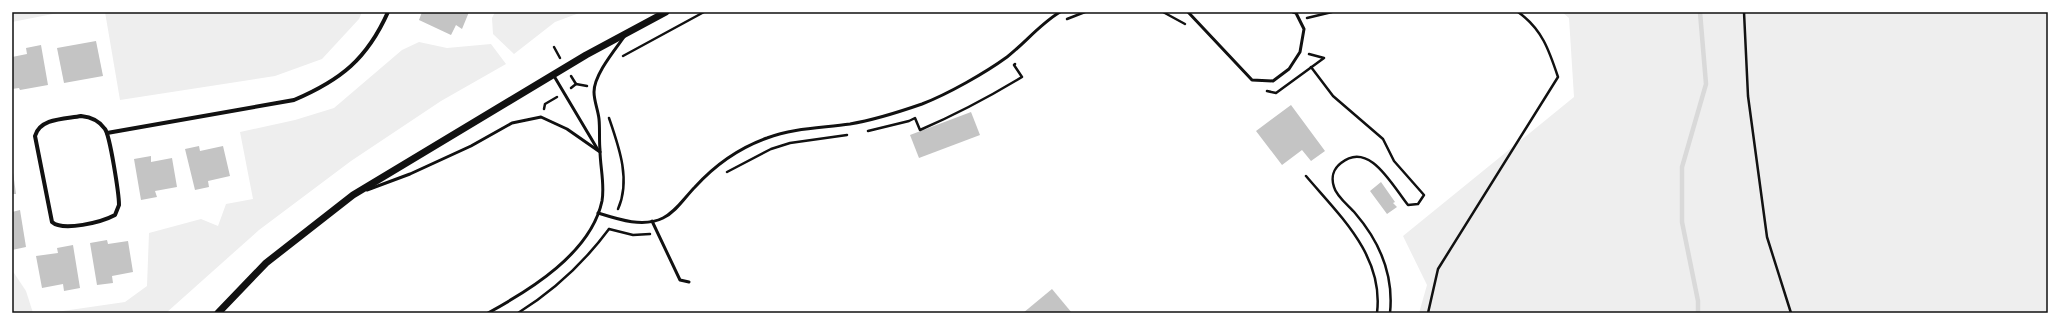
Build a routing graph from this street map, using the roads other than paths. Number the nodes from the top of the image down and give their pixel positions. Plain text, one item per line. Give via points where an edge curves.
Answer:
1 (388, 12) edge
2 (666, 12) edge
3 (1060, 12) edge
4 (1188, 12) edge
5 (1293, 12) edge
6 (628, 32) junction
7 (553, 74) junction
8 (106, 132) junction
9 (600, 152) junction
10 (353, 195) junction
11 (598, 213) junction
12 (652, 221) junction
13 (689, 282) dead end
14 (218, 313) edge
15 (488, 313) edge

1 - 8 street via 364,54 351,67 337,79 302,97 276,104
2 - 6 street
3 - 12 lane via 1007,56 969,80 924,103 852,124 796,130 767,138 743,149 719,163 663,219
4 - 5 lane via 1252,80 1273,81 1289,69 1300,52 1304,29
6 - 7 street
6 - 9 lane via 604,62 594,92 599,120
7 - 9 lane
7 - 10 street
8 - 8 street via 90,116 42,124 37,129 35,136 52,222 55,225 70,227 106,220 117,212 119,198
9 - 10 lane via 567,129 541,116 512,123 471,146 410,174
9 - 11 lane via 602,201
10 - 14 street via 266,263
11 - 12 lane via 624,221
11 - 15 lane via 595,224 556,268 530,289
12 - 13 lane via 680,280

